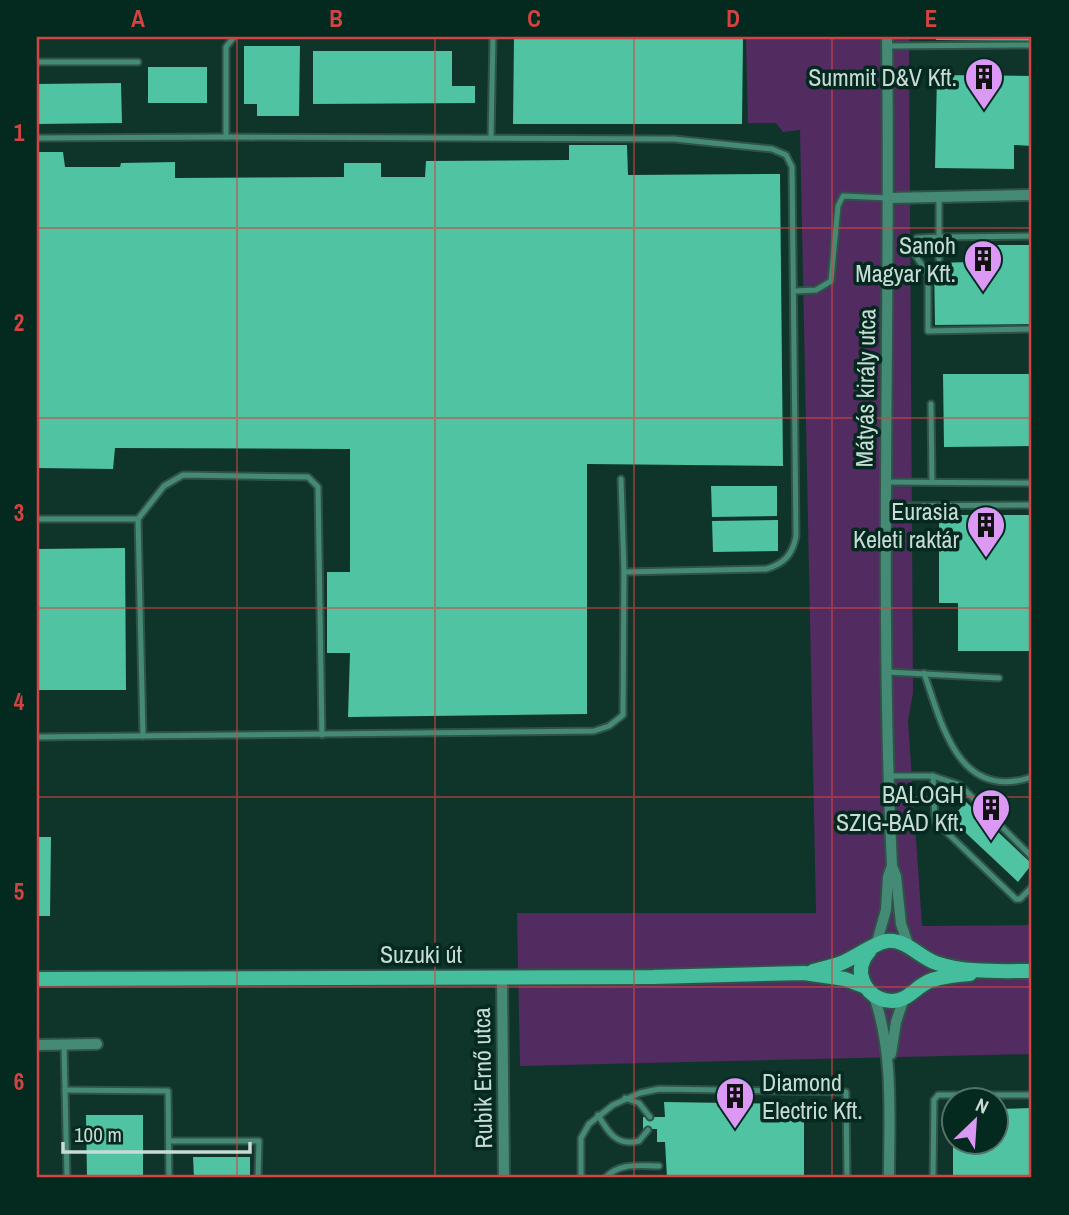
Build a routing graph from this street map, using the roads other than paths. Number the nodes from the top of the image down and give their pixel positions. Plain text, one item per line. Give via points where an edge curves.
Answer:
1 (234, 37) edge
2 (493, 37) edge
3 (888, 41) edge
4 (1032, 45) edge
5 (37, 62) edge
6 (138, 62) dead end
7 (226, 136) junction
8 (37, 138) edge
9 (491, 138) junction
10 (1032, 195) edge
11 (939, 197) junction
12 (889, 198) junction
13 (1032, 236) edge
14 (939, 237) junction
15 (939, 259) dead end
16 (795, 291) junction
17 (1032, 329) edge
18 (931, 404) dead end
19 (621, 479) dead end
20 (885, 482) junction
21 (932, 482) junction
22 (1032, 483) edge
23 (1028, 505) dead end
24 (885, 506) junction
25 (37, 519) edge
26 (138, 519) junction
27 (624, 572) junction
28 (888, 672) junction
29 (924, 673) junction
30 (999, 678) dead end
31 (322, 735) junction
32 (143, 736) junction
33 (37, 737) edge
34 (888, 776) junction
35 (933, 776) junction
36 (1032, 777) edge
37 (1032, 857) edge
38 (892, 866) junction
39 (1032, 887) edge
40 (873, 948) junction
41 (912, 950) junction
42 (987, 971) junction
43 (1032, 971) edge
44 (804, 973) junction
45 (502, 977) junction
46 (37, 979) edge
47 (916, 988) junction
48 (870, 991) junction
49 (904, 998) junction
50 (97, 1044) dead end
51 (37, 1045) edge
52 (64, 1045) junction
53 (889, 1067) junction
54 (65, 1090) junction
55 (1032, 1095) edge
56 (625, 1098) junction
57 (598, 1115) junction
58 (650, 1117) dead end
59 (648, 1130) dead end
60 (169, 1141) junction
61 (659, 1166) dead end
62 (67, 1178) edge
63 (169, 1178) edge
64 (258, 1178) edge
65 (503, 1178) edge
66 (581, 1178) edge
67 (605, 1178) edge
68 (847, 1178) edge
69 (889, 1178) edge
70 (933, 1178) edge

1 - 7 lane via 226,47
2 - 9 lane
3 - 4 lane
3 - 12 street, Mátyás király utca
5 - 6 lane
7 - 8 lane
7 - 9 lane
9 - 16 lane via 674,139 779,151 792,167
10 - 11 street
11 - 12 street
11 - 14 lane
12 - 16 lane via 844,196 838,206 831,281 816,290
12 - 20 street, Mátyás király utca
13 - 14 lane
14 - 15 lane
14 - 17 lane via 917,238 916,256 928,275 928,331
16 - 27 lane via 796,536 791,552 781,564 766,569
18 - 21 lane
19 - 27 lane
20 - 21 lane
20 - 24 street, Mátyás király utca
21 - 22 lane
23 - 24 lane
24 - 28 street, Mátyás király utca
25 - 26 lane
26 - 31 lane via 164,486 183,475 308,477 318,487
26 - 32 lane
27 - 31 lane via 623,715 609,726 594,731
28 - 29 lane
28 - 34 street, Mátyás király utca
29 - 30 lane
29 - 36 lane via 959,759 975,773 993,779
31 - 32 lane
32 - 33 lane
34 - 35 lane
34 - 38 street, Mátyás király utca
35 - 37 lane via 968,791
35 - 39 lane via 935,821 1016,899
38 - 40 street, Mátyás király utca via 885,918
38 - 41 street, Mátyás király utca via 901,925
40 - 41 main road via 891,941
40 - 44 main road
40 - 48 main road via 861,968
41 - 42 main road via 944,965
41 - 47 main road via 921,971
42 - 43 main road
42 - 47 main road via 940,978
44 - 45 main road, Suzuki út
44 - 48 main road via 845,979
45 - 46 main road, Suzuki út
45 - 65 street, Rubik Ernő utca
47 - 49 main road
48 - 49 main road via 888,1001
48 - 53 street via 882,1018
49 - 53 street
50 - 52 street
51 - 52 street
52 - 54 lane
53 - 69 street
54 - 60 lane via 168,1091
54 - 62 lane
55 - 70 lane via 939,1095 934,1100
56 - 57 lane
56 - 58 lane via 639,1103
56 - 68 lane via 659,1089 846,1092
57 - 59 lane via 611,1135 623,1142 639,1141
57 - 66 lane via 581,1138
60 - 63 lane
60 - 64 lane via 259,1141
61 - 67 lane via 627,1166

